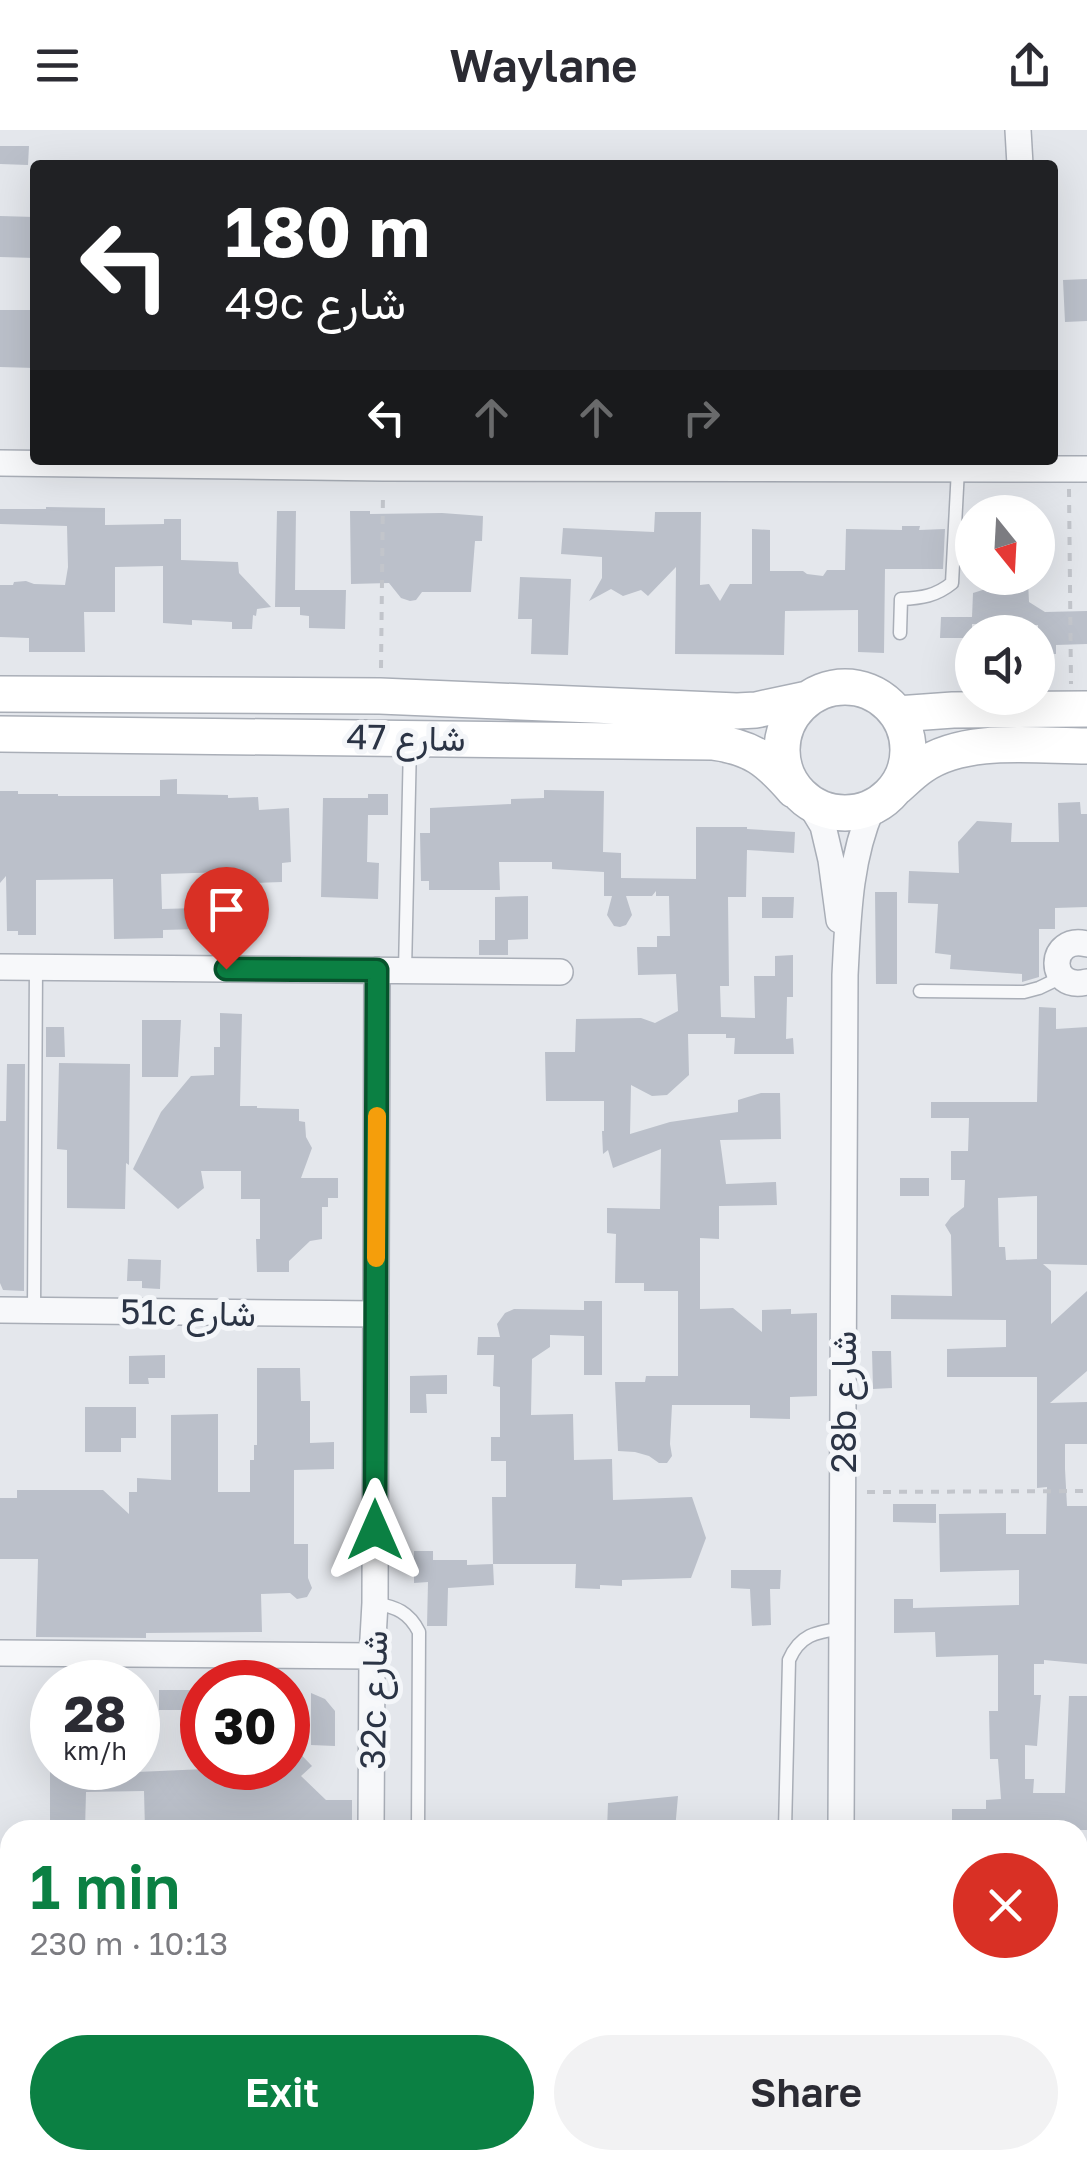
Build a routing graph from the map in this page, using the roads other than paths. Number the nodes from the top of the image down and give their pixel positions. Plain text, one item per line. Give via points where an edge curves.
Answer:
1 (1018, 130) edge
2 (1020, 160) edge
3 (0, 462) edge
4 (30, 462) edge
5 (192, 465) edge
6 (1020, 465) edge
7 (1044, 465) edge
8 (958, 469) junction
9 (1078, 469) edge
10 (900, 633) dead end
11 (0, 694) edge
12 (808, 698) junction
13 (1079, 709) edge
14 (897, 714) junction
15 (0, 734) edge
16 (410, 737) junction
17 (1087, 746) edge
18 (802, 797) junction
19 (885, 798) junction
20 (1087, 944) edge
21 (0, 967) edge
22 (36, 967) junction
23 (377, 970) junction
24 (404, 971) junction
25 (560, 972) dead end
26 (844, 975) junction
27 (1074, 980) edge
28 (920, 992) dead end
29 (0, 1310) edge
30 (34, 1310) junction
31 (376, 1314) junction
32 (375, 1602) junction
33 (842, 1628) junction
34 (0, 1653) edge
35 (372, 1656) junction
36 (371, 1820) edge
37 (418, 1820) edge
38 (786, 1820) edge
39 (841, 1820) edge

1 - 2 street
3 - 4 street
5 - 8 street
6 - 8 street
7 - 9 street
8 - 10 lane via 952,583 938,594 902,599
11 - 12 street, شارع 47 via 380,696 737,711
12 - 14 street via 860,689
12 - 18 street via 784,732 781,752
13 - 14 street
14 - 19 street via 908,745 906,766
15 - 16 street, شارع 47
16 - 18 street, شارع 47 via 736,745 760,755
16 - 24 lane
17 - 19 street via 966,748 922,766
18 - 19 street via 851,814
18 - 26 street, 28b شارع via 823,826
19 - 26 street, 28b شارع via 858,846
20 - 27 street via 1074,941 1060,952 1057,962
21 - 22 street
22 - 23 street
22 - 30 lane
23 - 24 street
23 - 31 street, 32c شارع
24 - 25 street
26 - 33 street, 28b شارع
27 - 28 lane via 1024,992
29 - 30 street, 51c شارع
30 - 31 street, 51c شارع
31 - 32 street, 32c شارع
32 - 35 street, 32c شارع
32 - 37 lane via 402,1610 418,1632
33 - 38 lane via 802,1639 789,1660
33 - 39 street, 28b شارع
34 - 35 street
35 - 36 street, 32c شارع

